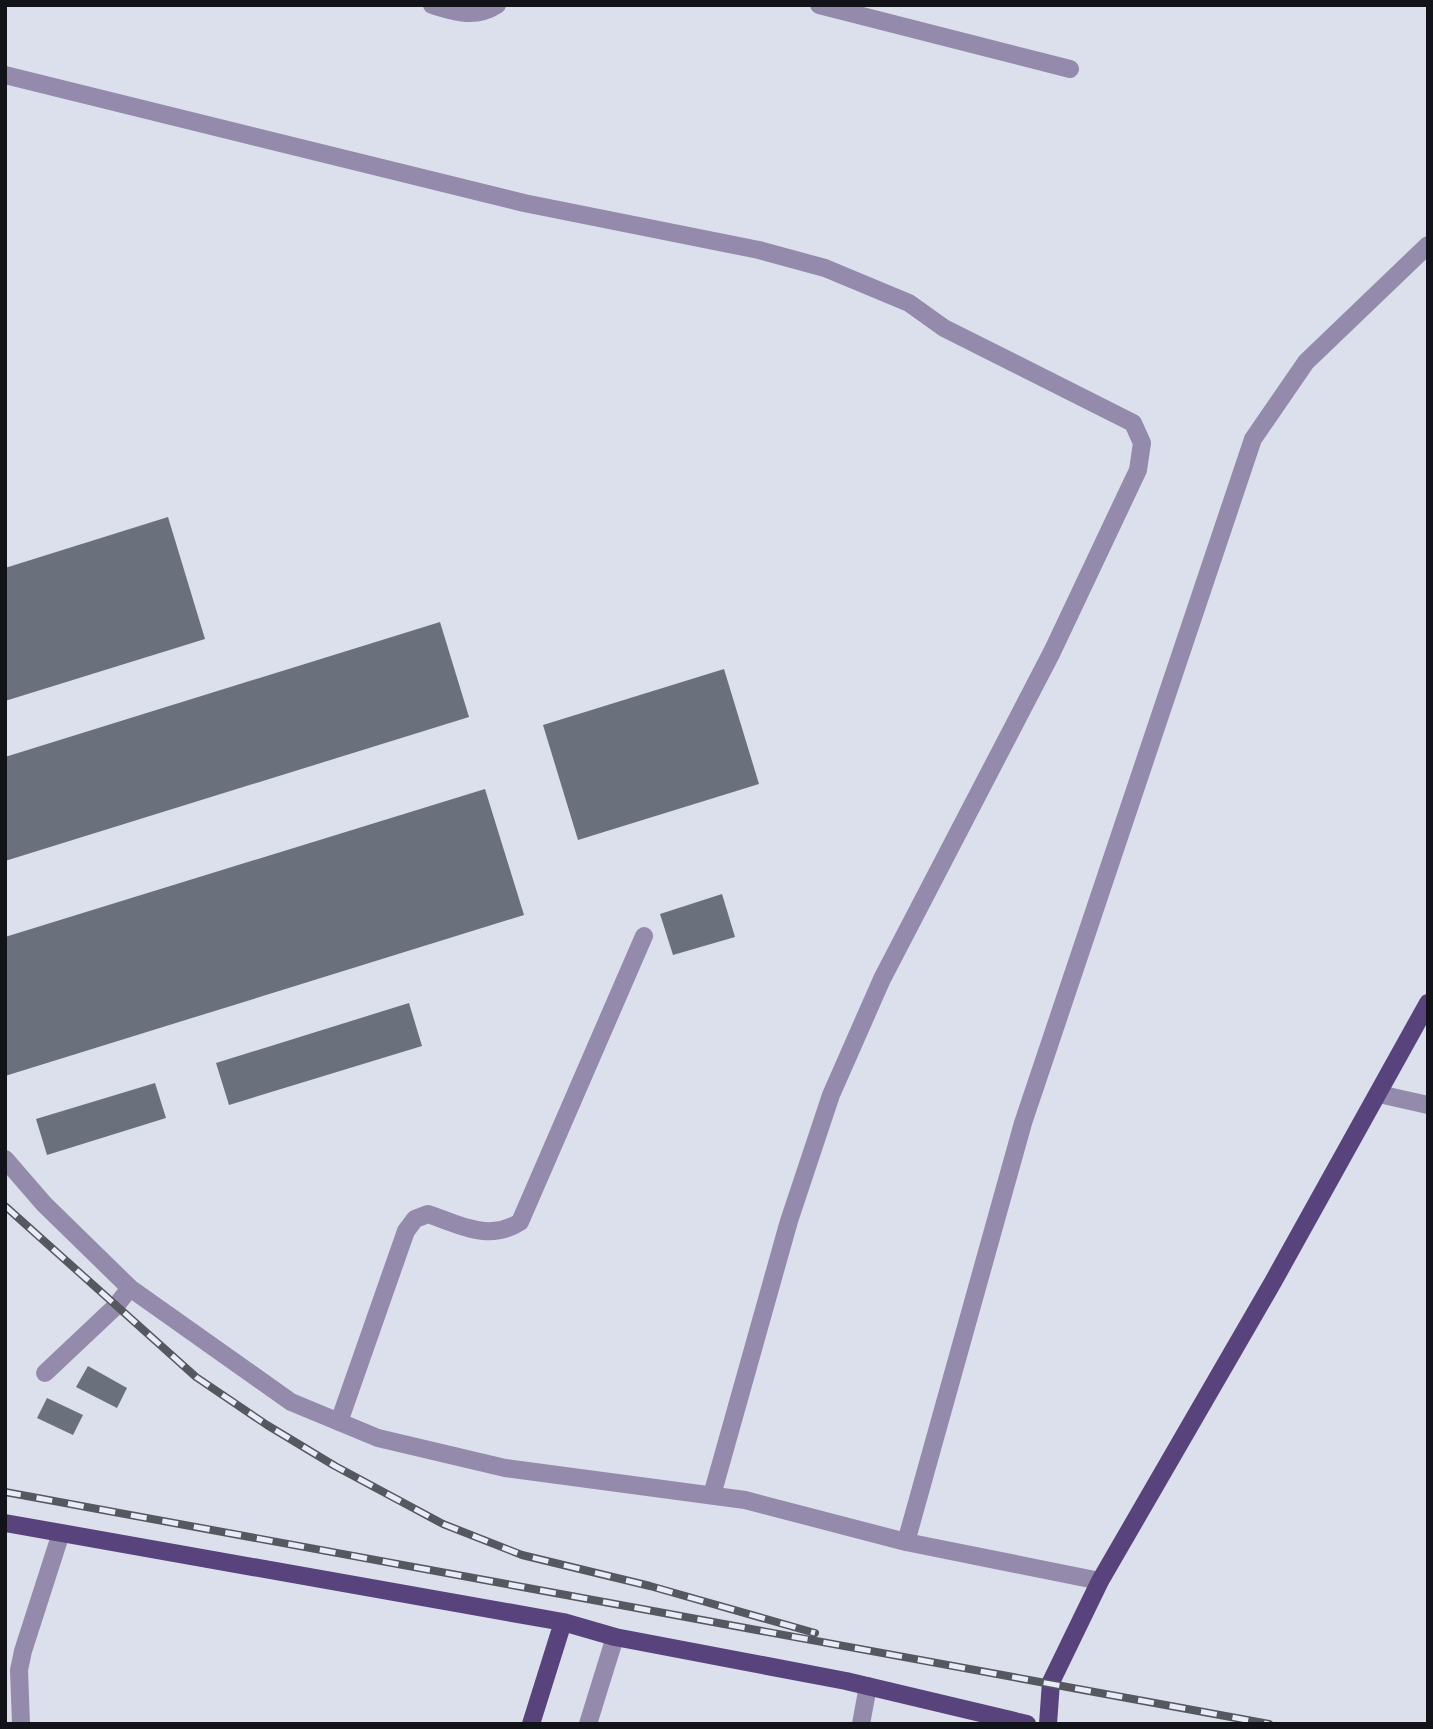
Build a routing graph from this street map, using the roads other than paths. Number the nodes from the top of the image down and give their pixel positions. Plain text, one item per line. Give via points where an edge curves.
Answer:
1 (432, 5) edge
2 (497, 5) edge
3 (819, 5) edge
4 (1070, 69) dead end
5 (5, 75) edge
6 (1428, 245) edge
7 (644, 936) dead end
8 (1428, 1003) edge
9 (1379, 1094) junction
10 (1428, 1105) edge
11 (5, 1159) edge
12 (130, 1288) junction
13 (45, 1373) dead end
14 (338, 1422) junction
15 (712, 1495) junction
16 (5, 1523) edge
17 (61, 1533) junction
18 (906, 1542) junction
19 (1100, 1581) junction
20 (563, 1622) junction
21 (615, 1637) junction
22 (868, 1686) junction
23 (21, 1724) edge
24 (531, 1724) edge
25 (588, 1724) edge
26 (861, 1724) edge
27 (1027, 1724) edge
28 (1048, 1724) edge

1 - 2 street via 465,15
3 - 4 street
5 - 15 street via 524,203 759,250 825,268 909,303 944,328 1133,423 1142,443 1138,471 1052,652 882,979 831,1095 789,1221
6 - 18 street via 1306,362 1253,439 1023,1123
7 - 14 street via 520,1222 507,1231 486,1234 428,1214 415,1219 406,1231
8 - 9 main road
9 - 10 street
9 - 19 main road
11 - 12 street
12 - 13 street
12 - 14 street via 291,1402
14 - 15 street via 377,1438 505,1468
15 - 18 street
16 - 17 main road
17 - 20 main road
17 - 23 street via 19,1670
18 - 19 street
19 - 28 main road via 1051,1682
20 - 21 main road
20 - 24 main road
21 - 22 main road
21 - 25 street
22 - 26 street
22 - 27 main road

